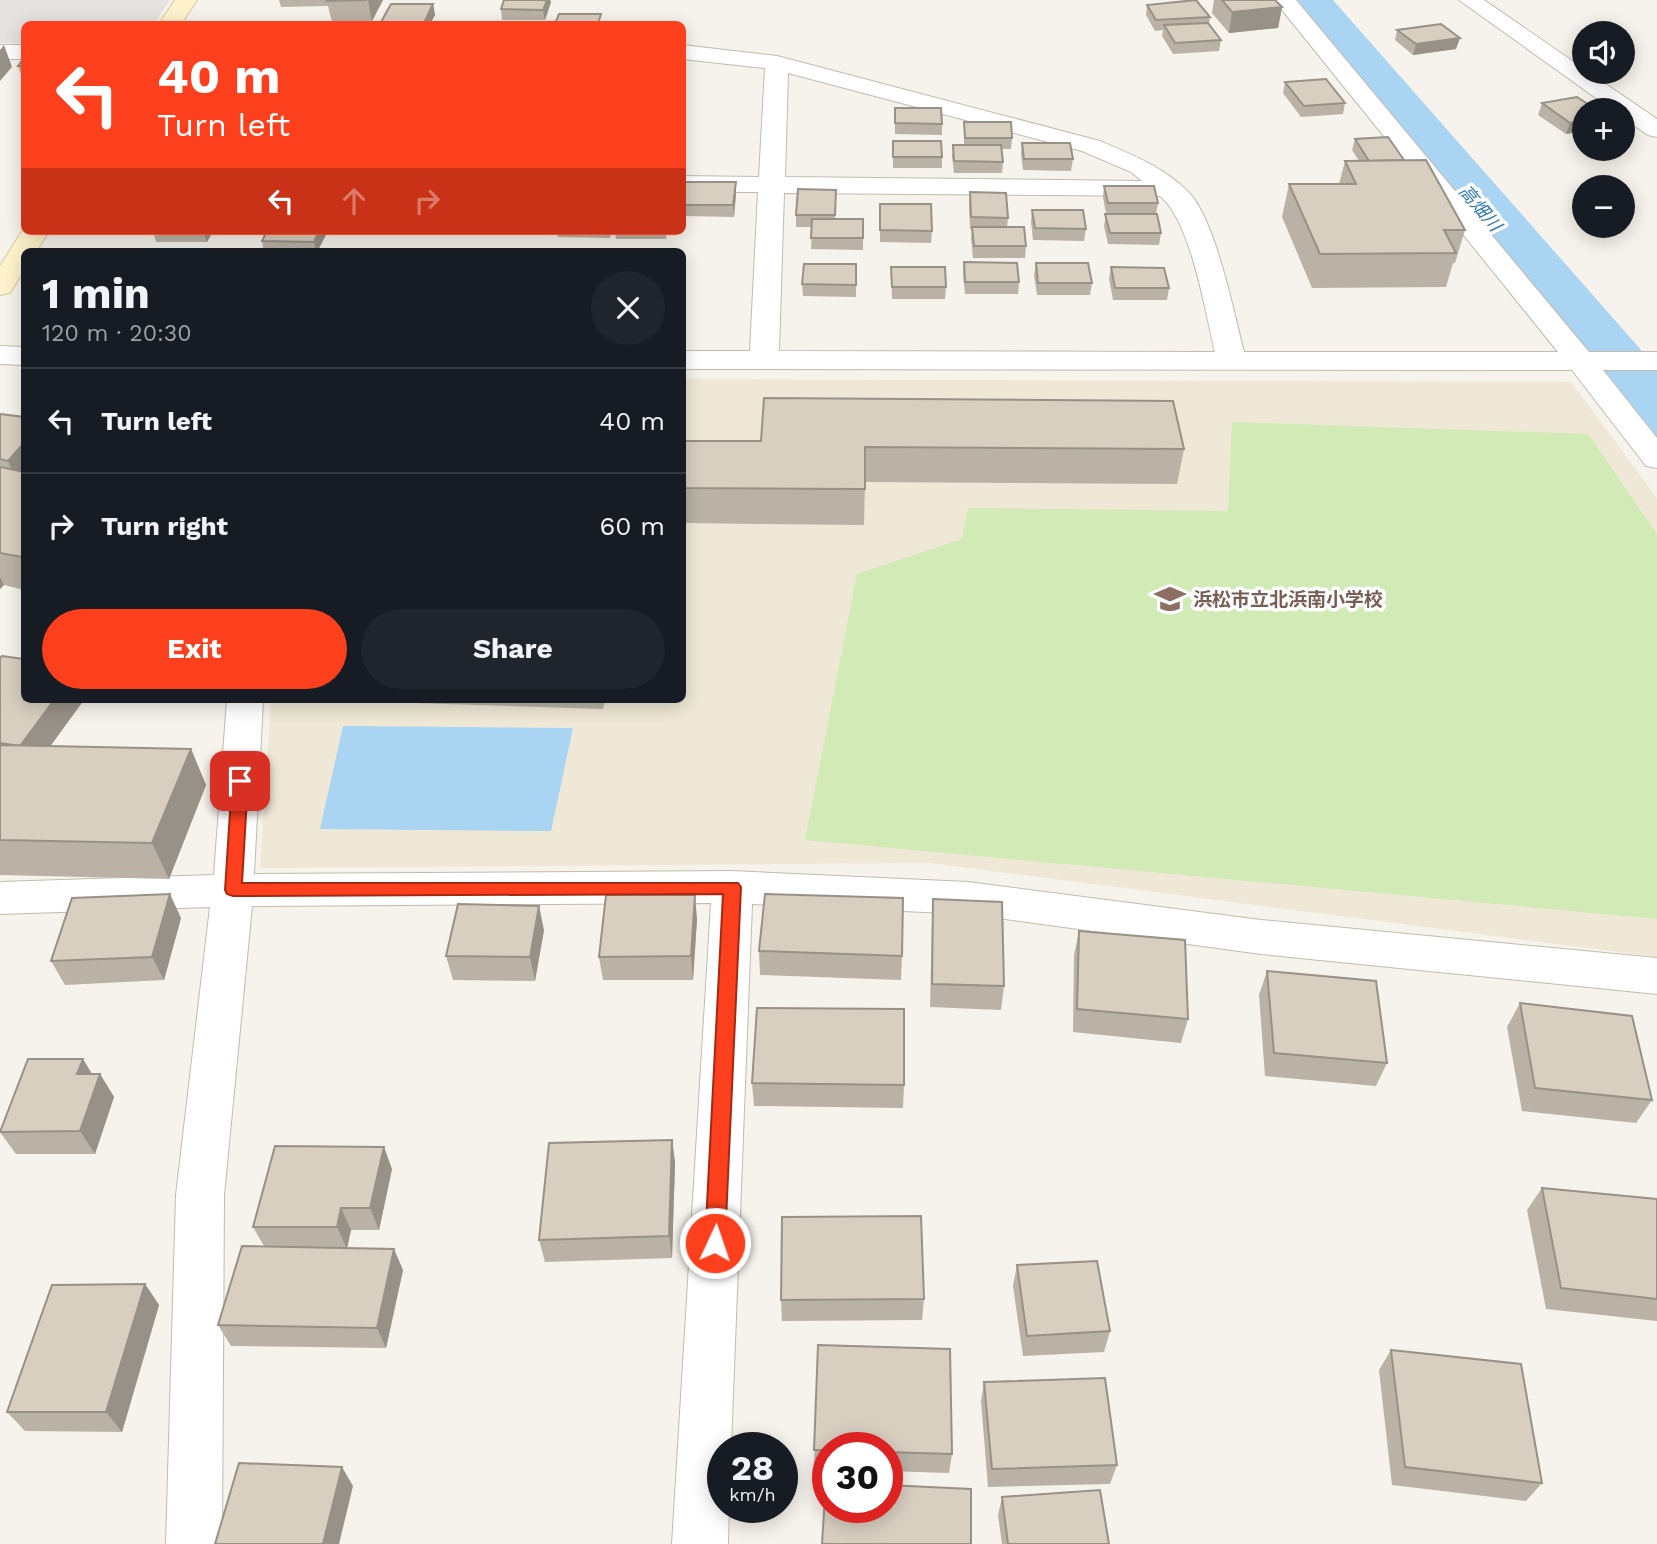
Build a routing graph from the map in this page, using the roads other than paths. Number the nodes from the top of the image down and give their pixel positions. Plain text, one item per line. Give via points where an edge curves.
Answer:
1 (186, 0) edge
2 (1285, 0) edge
3 (1470, 0) edge
4 (172, 21) edge
5 (0, 52) edge
6 (21, 52) edge
7 (686, 52) edge
8 (777, 62) junction
9 (1657, 130) edge
10 (686, 184) edge
11 (774, 185) junction
12 (1167, 189) junction
13 (21, 254) edge
14 (0, 287) edge
15 (0, 355) edge
16 (21, 356) edge
17 (686, 360) edge
18 (764, 360) junction
19 (1233, 360) junction
20 (1643, 361) edge
21 (1590, 363) junction
22 (1657, 459) edge
23 (245, 703) edge
24 (732, 887) junction
25 (233, 890) junction
26 (0, 898) edge
27 (1657, 976) edge
28 (194, 1544) edge
29 (700, 1544) edge

1 - 4 street
2 - 21 street
3 - 9 street
5 - 6 street
7 - 8 street
8 - 11 street
8 - 12 street via 1091,146 1140,166
10 - 11 street
11 - 12 street
11 - 18 street
12 - 19 street via 1181,200 1199,237
13 - 14 street
15 - 16 street
17 - 18 street
18 - 19 street
19 - 21 street
20 - 21 street
21 - 22 street
23 - 25 street
24 - 25 street
24 - 27 street via 968,898 1261,937
24 - 29 street
25 - 26 street
25 - 28 street via 200,1195

